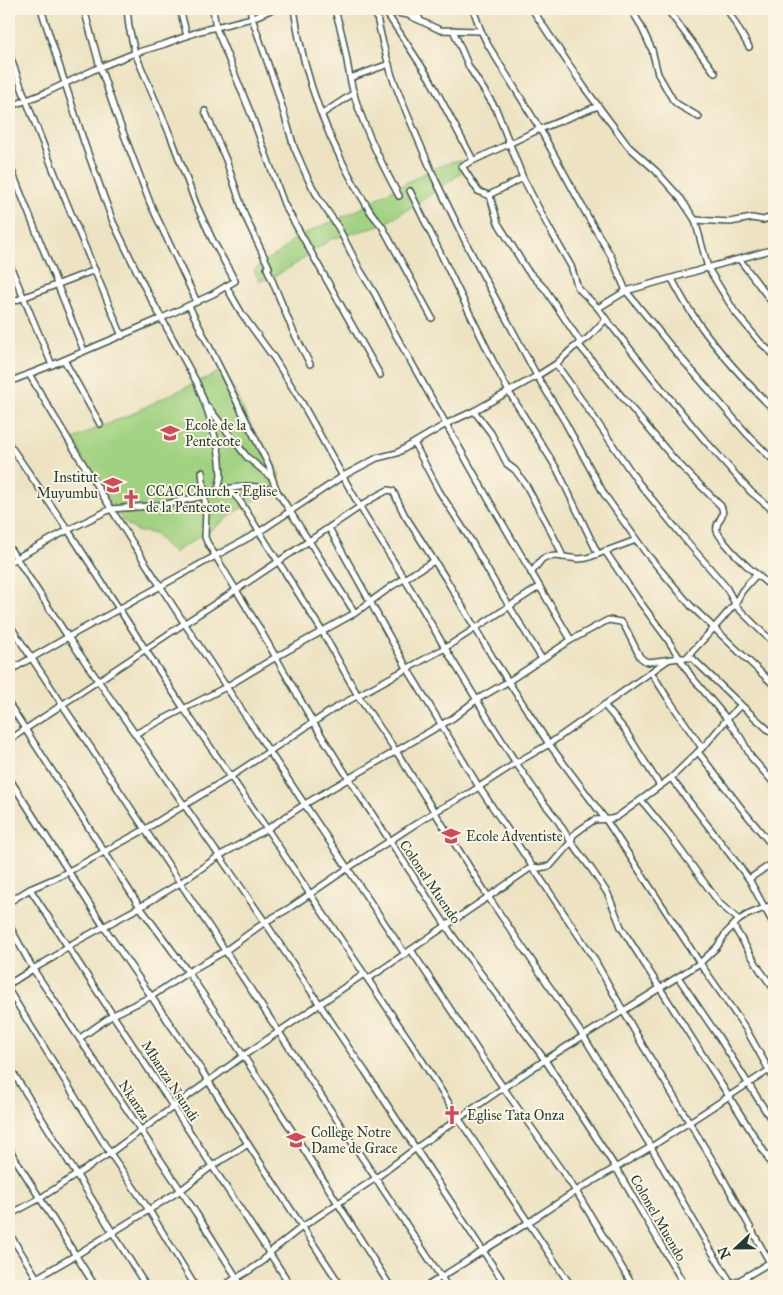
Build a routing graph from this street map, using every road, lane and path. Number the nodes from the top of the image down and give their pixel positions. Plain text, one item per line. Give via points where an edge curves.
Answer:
1 (41, 9) edge
2 (84, 9) edge
3 (126, 9) edge
4 (180, 9) edge
5 (213, 9) edge
6 (250, 9) edge
7 (273, 9) edge
8 (294, 9) edge
9 (334, 9) edge
10 (375, 9) edge
11 (416, 9) edge
12 (474, 9) edge
13 (532, 9) edge
14 (631, 9) edge
15 (667, 9) edge
16 (727, 9) edge
17 (384, 10) edge
18 (252, 18) junction
19 (420, 20) junction
20 (216, 28) junction
21 (453, 30) junction
22 (481, 31) junction
23 (187, 36) junction
24 (749, 47) dead end
25 (9, 53) edge
26 (135, 53) junction
27 (388, 64) junction
28 (100, 67) junction
29 (715, 73) dead end
30 (350, 78) junction
31 (65, 84) junction
32 (354, 93) junction
33 (26, 100) junction
34 (598, 106) junction
35 (9, 107) edge
36 (205, 111) dead end
37 (322, 114) junction
38 (699, 117) dead end
39 (540, 129) junction
40 (510, 144) junction
41 (473, 160) junction
42 (9, 164) edge
43 (523, 178) junction
44 (410, 191) dead end
45 (488, 195) junction
46 (399, 196) dead end
47 (774, 216) edge
48 (695, 220) junction
49 (774, 249) edge
50 (740, 260) junction
51 (9, 263) edge
52 (708, 268) junction
53 (95, 270) junction
54 (672, 279) junction
55 (57, 285) junction
56 (226, 286) junction
57 (626, 291) junction
58 (24, 298) junction
59 (197, 302) junction
60 (9, 304) edge
61 (774, 304) edge
62 (189, 306) junction
63 (598, 308) junction
64 (162, 318) junction
65 (432, 318) dead end
66 (606, 319) junction
67 (122, 336) junction
68 (580, 343) junction
69 (84, 351) junction
70 (774, 355) edge
71 (64, 360) junction
72 (310, 364) dead end
73 (556, 364) junction
74 (52, 365) junction
75 (9, 372) edge
76 (29, 374) junction
77 (380, 374) dead end
78 (537, 376) junction
79 (10, 381) edge
80 (509, 392) junction
81 (204, 402) junction
82 (774, 410) edge
83 (474, 411) junction
84 (100, 424) dead end
85 (446, 424) junction
86 (414, 442) junction
87 (9, 444) edge
88 (774, 461) edge
89 (202, 472) dead end
90 (343, 476) junction
91 (272, 478) junction
92 (218, 490) junction
93 (277, 491) junction
94 (204, 496) junction
95 (360, 507) junction
96 (111, 509) junction
97 (290, 510) junction
98 (774, 511) edge
99 (329, 528) junction
100 (68, 530) junction
101 (259, 532) junction
102 (636, 540) junction
103 (310, 541) junction
104 (9, 547) edge
105 (605, 551) junction
106 (598, 554) junction
107 (215, 556) junction
108 (563, 557) junction
109 (17, 558) junction
110 (434, 561) junction
111 (9, 562) edge
112 (279, 562) junction
113 (531, 573) junction
114 (757, 574) junction
115 (404, 579) junction
116 (160, 586) junction
117 (539, 587) junction
118 (774, 589) edge
119 (236, 590) junction
120 (371, 602) junction
121 (735, 604) junction
122 (510, 606) junction
123 (119, 609) junction
124 (355, 613) junction
125 (185, 623) junction
126 (9, 624) edge
127 (714, 628) junction
128 (476, 629) junction
129 (322, 631) junction
130 (68, 637) junction
131 (570, 640) junction
132 (774, 642) edge
133 (445, 648) junction
134 (145, 650) junction
135 (276, 657) junction
136 (32, 658) junction
137 (680, 658) junction
138 (686, 658) junction
139 (542, 659) junction
140 (669, 659) junction
141 (407, 668) junction
142 (9, 671) edge
143 (651, 672) junction
144 (98, 680) junction
145 (508, 681) junction
146 (774, 685) edge
147 (226, 687) junction
148 (358, 696) junction
149 (476, 700) junction
150 (9, 704) edge
151 (62, 705) junction
152 (604, 705) junction
153 (741, 705) junction
154 (184, 708) junction
155 (726, 719) junction
156 (313, 722) junction
157 (442, 725) junction
158 (25, 729) junction
159 (135, 734) junction
160 (774, 736) edge
161 (9, 740) edge
162 (549, 744) junction
163 (700, 750) junction
164 (396, 751) junction
165 (269, 752) junction
166 (516, 763) junction
167 (230, 777) junction
168 (9, 778) edge
169 (671, 778) junction
170 (349, 779) junction
171 (774, 783) edge
172 (660, 786) junction
173 (479, 787) junction
174 (641, 800) junction
175 (305, 804) junction
176 (184, 806) junction
177 (434, 812) junction
178 (606, 820) junction
179 (267, 829) junction
180 (144, 830) junction
181 (389, 841) junction
182 (571, 842) junction
183 (774, 848) edge
184 (105, 852) junction
185 (219, 856) junction
186 (774, 862) edge
187 (532, 867) junction
188 (348, 868) junction
189 (68, 871) junction
190 (748, 879) junction
191 (180, 883) junction
192 (30, 889) junction
193 (310, 894) junction
194 (488, 898) junction
195 (9, 902) edge
196 (774, 904) edge
197 (140, 907) junction
198 (764, 908) junction
199 (739, 920) junction
200 (265, 922) junction
201 (9, 925) edge
202 (733, 925) junction
203 (774, 925) edge
204 (447, 926) junction
205 (104, 927) junction
206 (68, 946) junction
207 (411, 950) junction
208 (225, 951) junction
209 (405, 954) junction
210 (700, 964) junction
211 (33, 969) junction
212 (188, 972) junction
213 (364, 974) junction
214 (678, 977) junction
215 (368, 979) junction
216 (9, 984) edge
217 (660, 988) junction
218 (774, 989) edge
219 (9, 991) edge
220 (152, 996) junction
221 (320, 1003) junction
222 (624, 1011) junction
223 (113, 1015) junction
224 (278, 1031) junction
225 (584, 1037) junction
226 (80, 1038) junction
227 (243, 1056) junction
228 (545, 1060) junction
229 (9, 1066) edge
230 (772, 1069) edge
231 (774, 1079) edge
232 (208, 1081) junction
233 (749, 1084) junction
234 (503, 1088) junction
235 (730, 1097) junction
236 (172, 1107) junction
237 (459, 1119) junction
238 (690, 1122) junction
239 (774, 1124) edge
240 (141, 1131) junction
241 (248, 1144) junction
242 (651, 1147) junction
243 (416, 1148) junction
244 (9, 1149) edge
245 (110, 1153) junction
246 (212, 1166) junction
247 (616, 1168) junction
248 (774, 1170) edge
249 (77, 1175) junction
250 (376, 1178) junction
251 (180, 1190) junction
252 (576, 1191) junction
253 (39, 1198) junction
254 (337, 1203) junction
255 (148, 1210) junction
256 (9, 1215) edge
257 (529, 1222) junction
258 (302, 1227) junction
259 (112, 1232) junction
260 (9, 1233) edge
261 (482, 1251) junction
262 (269, 1253) junction
263 (76, 1255) junction
264 (772, 1261) edge
265 (774, 1270) edge
266 (441, 1277) junction
267 (36, 1278) junction
268 (236, 1278) junction
269 (570, 1284) edge
270 (23, 1286) edge
271 (42, 1286) edge
272 (95, 1286) edge
273 (146, 1286) edge
274 (195, 1286) edge
275 (223, 1286) edge
276 (242, 1286) edge
277 (291, 1286) edge
278 (341, 1286) edge
279 (390, 1286) edge
280 (427, 1286) edge
281 (447, 1286) edge
282 (506, 1286) edge
283 (560, 1286) edge
284 (633, 1286) edge
285 (685, 1286) edge
286 (732, 1286) edge

1 - 31 street
2 - 28 street
3 - 26 street
4 - 23 street
5 - 20 street
6 - 18 street
7 - 18 street
8 - 37 street via 307,71
9 - 30 street
10 - 27 street
11 - 19 street
12 - 22 street
13 - 34 street
14 - 38 street via 652,50 659,76 673,100
15 - 29 street
16 - 24 street
17 - 19 street
17 - 41 street via 430,79
18 - 20 street
18 - 85 street via 308,179 338,227
19 - 21 street via 440,30
20 - 23 street
20 - 77 street via 284,204
21 - 22 street
21 - 40 street via 469,67 496,109
22 - 39 street
23 - 26 street
25 - 33 street
26 - 28 street
26 - 56 street via 196,204 235,281
27 - 30 street
27 - 78 street via 435,179
28 - 31 street
28 - 59 street via 150,203
30 - 32 street
31 - 33 street
31 - 64 street via 113,222
32 - 37 street
32 - 46 street via 372,141
33 - 35 street
33 - 53 street
34 - 39 street
34 - 48 street via 630,149 656,171
36 - 72 street via 245,216
37 - 65 street via 344,167 382,226
39 - 40 street
39 - 57 street via 607,249
40 - 41 street
40 - 43 street
41 - 45 street via 462,166 478,191
42 - 55 street
43 - 45 street
43 - 63 street via 571,266 580,290
44 - 80 street
45 - 68 street via 498,223 527,270 545,289
47 - 48 street via 730,222
48 - 52 street
49 - 50 street
50 - 52 street
50 - 61 street
51 - 58 street
52 - 54 street
52 - 70 street via 735,312
53 - 55 street
53 - 67 street
54 - 57 street
54 - 82 street via 708,336
55 - 58 street
55 - 69 street
56 - 59 street
56 - 90 street via 302,403
57 - 63 street
57 - 88 street via 674,350
58 - 60 street
58 - 74 street
59 - 62 street
62 - 64 street
62 - 91 street via 269,466
63 - 66 street
64 - 67 street
64 - 81 street via 198,383
66 - 68 street
66 - 98 street via 702,437 751,492
67 - 69 street
68 - 73 street
68 - 114 street via 674,459 721,506 724,511 716,529 719,536
69 - 71 street
71 - 74 street
71 - 84 street
73 - 78 street
73 - 121 street via 638,482 726,586
74 - 76 street
75 - 79 street
76 - 79 street
76 - 96 street
78 - 80 street
78 - 102 street via 604,494
80 - 83 street
80 - 106 street via 557,470
81 - 91 street via 247,458
81 - 92 street via 220,461
83 - 85 street
83 - 108 street via 507,464 526,486
85 - 86 street
85 - 113 street
86 - 90 street via 397,453 377,458
86 - 122 street via 439,491
87 - 100 street
89 - 94 street, Colonel Muendo
90 - 95 street
90 - 97 street
91 - 93 street
92 - 93 street via 247,486
92 - 94 street
92 - 101 street via 234,494
93 - 97 street
94 - 96 street via 162,505
94 - 107 street, Colonel Muendo via 205,537
95 - 99 street
95 - 110 street via 388,490 393,492
95 - 115 street
96 - 100 street
96 - 116 street
97 - 101 street
97 - 103 street
99 - 103 street
99 - 120 street
100 - 109 street
100 - 123 street
101 - 107 street
101 - 112 street
102 - 105 street
102 - 127 street via 691,606
103 - 112 street
103 - 124 street
104 - 109 street
105 - 106 street
105 - 137 street
106 - 108 street via 579,559
107 - 116 street
107 - 119 street, Colonel Muendo
108 - 113 street via 542,559
109 - 111 street
109 - 130 street
110 - 115 street
110 - 128 street
112 - 119 street
112 - 129 street
113 - 117 street
114 - 118 street
114 - 121 street
115 - 120 street
115 - 133 street
116 - 123 street
116 - 125 street
117 - 122 street
117 - 131 street
119 - 125 street
119 - 135 street, Colonel Muendo
120 - 124 street
120 - 141 street
121 - 127 street
121 - 132 street
122 - 128 street
122 - 139 street
123 - 130 street
123 - 134 street
124 - 129 street
125 - 134 street
125 - 147 street
126 - 136 street
127 - 138 street
127 - 146 street
128 - 133 street
128 - 145 street
129 - 135 street
129 - 148 street
130 - 136 street
130 - 144 street
131 - 139 street
131 - 140 street via 608,620 616,621 624,625 644,661
133 - 141 street
133 - 149 street
134 - 144 street
134 - 154 street
135 - 147 street
135 - 156 street, Colonel Muendo
136 - 142 street
136 - 151 street
137 - 138 street
137 - 140 street
137 - 155 street
138 - 153 street via 692,658
139 - 145 street
140 - 143 street
141 - 148 street
141 - 157 street
143 - 152 street
143 - 163 street
144 - 151 street
144 - 159 street
145 - 149 street
145 - 162 street
147 - 154 street
147 - 165 street
148 - 156 street
148 - 164 street
149 - 157 street
149 - 166 street
150 - 158 street
151 - 158 street
151 - 180 street
152 - 162 street
152 - 172 street via 625,730
153 - 155 street
153 - 160 street
154 - 159 street
154 - 167 street
155 - 163 street
155 - 171 street via 751,757
156 - 165 street
156 - 170 street, Colonel Muendo
157 - 164 street
157 - 173 street
158 - 161 street
158 - 184 street
159 - 176 street
162 - 166 street
162 - 178 street
163 - 169 street
163 - 183 street
164 - 170 street
164 - 177 street
165 - 167 street
165 - 175 street
166 - 173 street
166 - 182 street
167 - 176 street
167 - 179 street
168 - 189 street
169 - 172 street
169 - 190 street
170 - 175 street
170 - 181 street, Colonel Muendo
172 - 174 street
173 - 177 street
173 - 187 street
174 - 178 street via 617,817
174 - 199 street via 670,834 720,904
175 - 179 street
175 - 188 street
176 - 180 street
176 - 185 street
177 - 181 street
177 - 194 street
178 - 182 street via 592,821 573,835
178 - 210 street
179 - 185 street
179 - 193 street
180 - 184 street
180 - 191 street
181 - 188 street
181 - 204 street, Colonel Muendo
182 - 187 street via 550,866
182 - 217 street via 608,894 621,927
184 - 189 street
184 - 197 street
185 - 191 street
185 - 200 street
186 - 190 street
187 - 194 street
187 - 222 street via 593,957
188 - 193 street
188 - 209 street
189 - 192 street
189 - 205 street
190 - 198 street
191 - 197 street
191 - 208 street
192 - 195 street
192 - 206 street, Mbanza Nsundi
193 - 200 street
193 - 213 street
194 - 204 street
194 - 225 street
196 - 198 street
197 - 205 street
197 - 212 street
198 - 199 street
198 - 203 street
199 - 202 street
200 - 208 street
200 - 221 street
201 - 211 street, Nkanza
202 - 210 street
202 - 218 street
204 - 207 street
204 - 228 street, Colonel Muendo
205 - 206 street
205 - 220 street
206 - 211 street
206 - 223 street, Mbanza Nsundi
207 - 209 street
207 - 234 street
208 - 212 street
208 - 224 street
209 - 215 street
210 - 214 street
210 - 230 street
211 - 216 street
211 - 226 street, Nkanza
212 - 220 street
212 - 227 street
213 - 215 street
213 - 221 street
214 - 217 street
214 - 233 street
215 - 237 street
217 - 222 street
217 - 235 street
219 - 245 street
220 - 223 street
220 - 232 street
221 - 224 street
221 - 243 street
222 - 225 street
222 - 238 street
223 - 226 street
223 - 236 street, Mbanza Nsundi
224 - 227 street
224 - 250 street
225 - 228 street
225 - 242 street
226 - 240 street, Nkanza
227 - 232 street
227 - 254 street
228 - 234 street
228 - 247 street, Colonel Muendo
229 - 249 street
230 - 231 street
230 - 233 street
232 - 236 street
232 - 241 street
233 - 235 street
233 - 239 street
234 - 237 street
234 - 252 street
235 - 238 street
235 - 248 street
236 - 240 street
236 - 246 street, Mbanza Nsundi
237 - 243 street
237 - 257 street
238 - 242 street
238 - 264 street
240 - 245 street
240 - 251 street, Nkanza
241 - 246 street
241 - 258 street
242 - 247 street
242 - 286 street
243 - 250 street
243 - 261 street
244 - 253 street
245 - 249 street
245 - 255 street
246 - 251 street
246 - 262 street, Mbanza Nsundi
247 - 252 street
247 - 285 street, Colonel Muendo
249 - 253 street
249 - 259 street
250 - 254 street
250 - 266 street
251 - 255 street
251 - 268 street, Nkanza
252 - 257 street
252 - 284 street
253 - 256 street
253 - 263 street
254 - 258 street
254 - 279 street
255 - 259 street
255 - 274 street
257 - 261 street
257 - 269 street
258 - 262 street
258 - 278 street
259 - 263 street
259 - 273 street
260 - 267 street
261 - 266 street
261 - 282 street
262 - 268 street via 262,1262
262 - 277 street, Mbanza Nsundi
263 - 267 street
263 - 272 street
264 - 265 street
264 - 286 street
266 - 280 street
266 - 281 street
267 - 270 street
267 - 271 street
268 - 275 street
268 - 276 street, Nkanza
269 - 283 street

